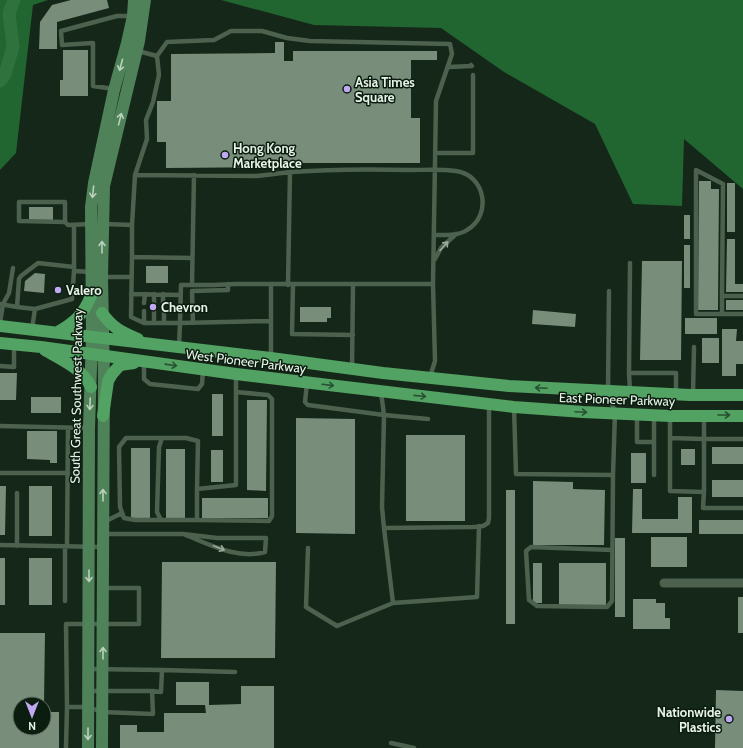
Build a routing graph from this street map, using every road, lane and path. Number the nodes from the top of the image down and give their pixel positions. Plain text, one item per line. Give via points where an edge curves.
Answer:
1 (134, 0) edge
2 (145, 0) edge
3 (133, 16) junction
4 (131, 49) junction
5 (157, 56) junction
6 (472, 64) dead end
7 (448, 67) junction
8 (474, 75) dead end
9 (114, 90) junction
10 (127, 93) junction
11 (436, 153) junction
12 (435, 170) junction
13 (290, 172) junction
14 (135, 175) junction
15 (194, 175) junction
16 (65, 222) junction
17 (97, 224) junction
18 (74, 225) junction
19 (132, 225) junction
20 (456, 234) junction
21 (434, 235) junction
22 (132, 257) junction
23 (192, 258) junction
24 (434, 260) junction
25 (630, 263) dead end
26 (13, 268) dead end
27 (74, 269) junction
28 (97, 274) junction
29 (131, 277) junction
30 (228, 284) junction
31 (291, 284) junction
32 (353, 284) junction
33 (433, 284) junction
34 (192, 285) junction
35 (272, 285) junction
36 (609, 291) dead end
37 (131, 294) junction
38 (145, 294) junction
39 (154, 294) junction
40 (163, 294) junction
41 (180, 295) junction
42 (91, 296) junction
43 (722, 296) junction
44 (743, 296) edge
45 (144, 303) dead end
46 (154, 303) dead end
47 (163, 303) dead end
48 (2, 304) edge
49 (17, 307) junction
50 (35, 309) junction
51 (144, 311) dead end
52 (154, 311) dead end
53 (164, 311) dead end
54 (102, 313) junction
55 (722, 314) junction
56 (743, 314) edge
57 (271, 321) junction
58 (0, 323) edge
59 (144, 323) junction
60 (154, 323) junction
61 (164, 323) junction
62 (180, 323) junction
63 (193, 323) junction
64 (0, 326) edge
65 (32, 329) junction
66 (58, 332) junction
67 (353, 335) junction
68 (97, 337) junction
69 (0, 343) edge
70 (150, 344) junction
71 (14, 345) junction
72 (179, 347) junction
73 (694, 347) dead end
74 (41, 348) junction
75 (97, 355) junction
76 (271, 358) junction
77 (144, 362) junction
78 (0, 366) edge
79 (352, 368) junction
80 (204, 370) junction
81 (383, 373) junction
82 (629, 373) junction
83 (236, 374) junction
84 (429, 378) junction
85 (307, 383) junction
86 (490, 384) joint
87 (91, 387) junction
88 (608, 391) junction
89 (236, 392) junction
90 (381, 392) junction
91 (630, 392) junction
92 (676, 394) junction
93 (693, 395) junction
94 (743, 395) edge
95 (489, 404) junction
96 (514, 407) junction
97 (615, 413) junction
98 (638, 414) junction
99 (384, 415) junction
100 (654, 415) junction
101 (704, 415) junction
102 (103, 416) junction
103 (670, 416) junction
104 (743, 416) edge
105 (428, 419) dead end
106 (0, 426) edge
107 (68, 428) junction
108 (89, 428) junction
109 (162, 438) junction
110 (670, 438) junction
111 (704, 439) junction
112 (743, 439) edge
113 (654, 442) junction
114 (0, 473) edge
115 (68, 473) junction
116 (613, 475) junction
117 (654, 475) dead end
118 (197, 489) junction
119 (704, 492) junction
120 (17, 493) dead end
121 (743, 508) edge
122 (122, 513) junction
123 (161, 520) junction
124 (197, 520) junction
125 (479, 526) junction
126 (103, 528) junction
127 (384, 528) junction
128 (183, 534) junction
129 (0, 545) edge
130 (17, 546) junction
131 (66, 546) junction
132 (89, 546) junction
133 (103, 547) junction
134 (308, 548) dead end
135 (612, 550) junction
136 (664, 583) dead end
137 (743, 583) edge
138 (103, 588) junction
139 (65, 601) dead end
140 (393, 603) junction
141 (89, 624) junction
142 (103, 624) junction
143 (89, 670) junction
144 (103, 670) junction
145 (162, 670) junction
146 (235, 672) dead end
147 (89, 691) junction
148 (102, 691) junction
149 (152, 691) junction
150 (67, 707) junction
151 (88, 707) junction
152 (102, 712) junction
153 (391, 743) dead end
154 (66, 748) edge
155 (88, 748) edge
156 (102, 748) edge
157 (414, 748) edge

1 - 3 main road, South Great Southwest Parkway
2 - 4 main road, South Great Southwest Parkway
3 - 4 main road, South Great Southwest Parkway
3 - 9 lane via 117,16 61,31 62,45 93,43 94,86
4 - 5 lane
4 -> 9 main road, South Great Southwest Parkway
4 - 10 main road, South Great Southwest Parkway
5 - 7 lane via 168,42 214,40 231,31 262,31 310,41 450,44 452,54
5 - 14 lane via 159,75 146,120 147,139
6 - 7 lane
7 - 11 lane via 436,100
8 - 11 lane via 473,153
9 - 10 lane
9 -> 17 main road, South Great Southwest Parkway via 94,183 91,207
17 -> 10 main road, South Great Southwest Parkway
11 - 12 lane
12 - 13 lane
12 - 20 lane via 458,171 469,176 482,194 483,205 474,226
12 - 21 lane
13 - 15 lane via 273,175
13 - 31 lane
14 - 15 lane
14 - 19 lane
15 - 23 lane
16 - 16 lane via 19,222 19,202 65,202
16 - 18 lane
17 - 18 lane
17 - 19 lane
17 - 28 main road, South Great Southwest Parkway
18 - 27 lane
19 - 22 lane
20 - 21 lane
24 -> 20 lane via 441,248
21 - 24 lane
22 - 23 lane
22 - 29 lane
23 - 34 lane
24 - 33 lane
25 - 82 lane
26 - 48 lane via 9,293
27 - 28 lane
27 - 49 lane via 38,263 19,279
27 - 50 lane via 72,299
28 - 29 lane
28 - 42 main road, South Great Southwest Parkway
28 - 54 main road, South Great Southwest Parkway
29 - 37 lane
30 - 34 lane
30 - 35 lane
30 - 63 lane via 228,290 192,291
31 - 32 lane
31 - 35 lane
31 - 67 lane via 292,334
32 - 33 lane
32 - 67 lane
33 - 84 lane via 435,361
34 - 41 lane via 181,285
35 - 57 lane
36 - 88 lane
37 - 38 lane
37 - 59 lane via 131,316
38 - 39 lane
38 - 45 lane
39 - 40 lane
39 - 46 lane
40 - 41 lane
40 - 47 lane
41 - 62 lane
42 - 66 main road via 85,310 73,323
42 - 68 main road, South Great Southwest Parkway
43 - 44 lane
43 - 55 lane
43 - 55 lane via 723,184 696,170 696,314
48 - 49 lane
48 - 58 lane
49 - 50 lane
50 - 65 lane
51 - 59 lane
52 - 60 lane
53 - 61 lane
54 - 68 main road, South Great Southwest Parkway
54 - 70 main road via 111,325
55 - 56 lane
57 - 63 lane
57 - 76 lane
59 - 60 lane
60 - 61 lane
61 - 62 lane
62 - 63 lane
62 - 72 lane
64 - 65 main road, West Pioneer Parkway
65 - 66 main road, West Pioneer Parkway
66 - 68 main road, West Pioneer Parkway
67 - 79 lane
68 - 70 main road, West Pioneer Parkway
68 - 75 main road, South Great Southwest Parkway
69 - 71 main road, West Pioneer Parkway
70 - 72 main road, West Pioneer Parkway
71 - 74 main road, West Pioneer Parkway
71 - 78 lane via 14,367
72 - 76 main road, West Pioneer Parkway
73 - 93 lane
74 - 75 main road, West Pioneer Parkway
74 - 87 main road via 80,372
75 - 77 main road, West Pioneer Parkway
75 - 87 main road, South Great Southwest Parkway
75 - 102 main road, South Great Southwest Parkway
76 - 79 main road, West Pioneer Parkway
77 -> 80 main road, West Pioneer Parkway
77 - 80 lane via 144,379 150,384 198,389 202,384
77 - 102 main road via 120,365 112,374 108,381
79 - 81 main road, West Pioneer Parkway
80 - 83 main road, West Pioneer Parkway
81 - 84 main road, West Pioneer Parkway
81 - 90 main road
82 - 91 lane
82 - 92 lane via 676,373
83 - 85 main road, West Pioneer Parkway
83 - 89 lane
84 - 86 main road, West Pioneer Parkway
85 -> 90 main road, West Pioneer Parkway
85 - 99 lane via 305,402 308,405
88 -> 86 main road, East Pioneer Parkway
87 -> 108 main road, South Great Southwest Parkway
88 - 91 main road, East Pioneer Parkway
88 - 97 lane
89 - 118 lane via 236,485
89 - 124 lane via 268,395 272,399 272,516 269,521
90 -> 95 main road, West Pioneer Parkway
90 - 99 lane
91 - 92 main road, East Pioneer Parkway
92 - 93 main road, East Pioneer Parkway
93 - 94 main road, East Pioneer Parkway
95 - 96 main road, East Pioneer Parkway
95 - 125 lane via 489,518 488,523
96 -> 97 main road, East Pioneer Parkway
96 - 116 lane via 516,474
97 - 98 main road, East Pioneer Parkway
97 - 116 lane
98 - 100 main road, East Pioneer Parkway
98 - 113 lane via 637,442
99 - 105 lane
99 - 127 lane
100 - 103 main road, East Pioneer Parkway
100 - 113 lane
101 - 103 main road, East Pioneer Parkway
101 -> 104 main road, East Pioneer Parkway
101 - 111 lane
126 -> 102 main road, South Great Southwest Parkway
103 - 110 lane
106 - 107 lane
107 - 108 lane
107 - 115 lane
108 - 132 main road, South Great Southwest Parkway
109 - 118 lane via 198,441
109 - 122 lane via 126,438 119,447
109 - 123 lane via 159,447 157,512
110 - 111 lane
110 - 119 lane via 670,491
111 - 112 lane
111 - 119 lane
113 - 117 lane
114 - 115 lane
115 - 131 lane
116 - 135 lane
118 - 124 lane
119 - 121 lane via 703,508
120 - 130 lane
122 - 123 lane via 124,518 135,520
122 - 126 lane
123 - 124 lane
125 - 127 lane
125 - 140 lane via 477,597
126 - 128 lane
126 - 133 main road, South Great Southwest Parkway
127 - 140 lane
128 -> 128 lane via 233,553 265,552 266,538 217,538
129 - 130 lane
130 - 131 lane
131 - 132 lane
131 - 139 lane
132 - 133 lane
132 -> 141 main road, South Great Southwest Parkway
133 - 138 main road, South Great Southwest Parkway
134 - 140 lane via 306,607 336,626
135 - 135 lane via 612,601 607,607 537,606 529,600 526,551 532,547
136 - 137 street
138 - 142 main road, South Great Southwest Parkway
138 - 142 lane via 139,588 139,624
141 - 142 lane
141 - 143 main road, South Great Southwest Parkway
141 - 150 lane via 66,624
144 -> 142 main road, South Great Southwest Parkway
143 - 144 lane
143 - 147 main road, South Great Southwest Parkway
144 - 145 lane
144 - 148 main road, South Great Southwest Parkway
145 - 146 lane
145 - 149 lane via 161,692
147 - 148 lane
147 - 151 main road, South Great Southwest Parkway
148 - 149 lane
148 - 152 main road, South Great Southwest Parkway
149 - 152 lane via 153,714
150 - 151 lane
150 - 154 lane
151 - 152 lane
151 -> 155 main road, South Great Southwest Parkway
152 - 156 main road, South Great Southwest Parkway
153 - 157 lane

